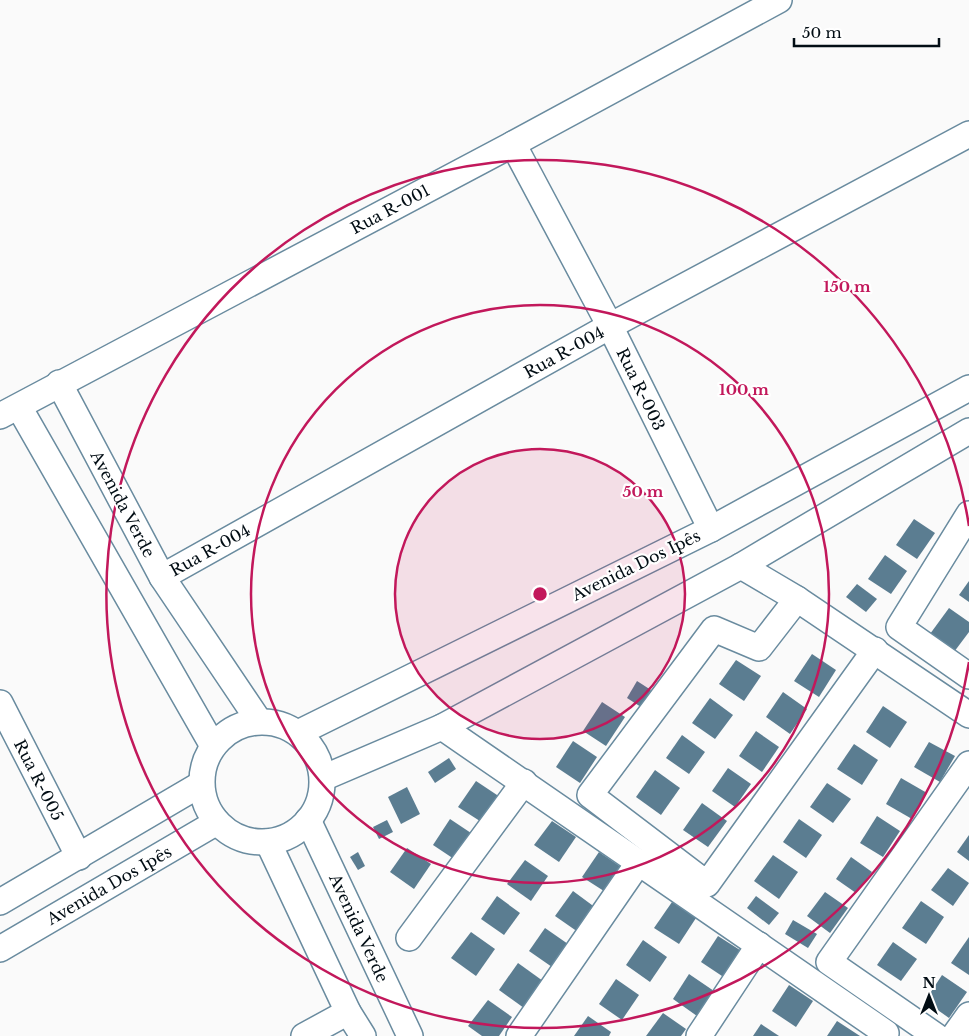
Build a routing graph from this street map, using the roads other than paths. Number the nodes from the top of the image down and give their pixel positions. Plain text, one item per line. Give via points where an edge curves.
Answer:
1 (780, 0) edge
2 (969, 134) edge
3 (513, 144) junction
4 (610, 326) junction
5 (58, 383) junction
6 (969, 388) edge
7 (9, 411) edge
8 (969, 431) edge
9 (969, 514) edge
10 (711, 528) junction
11 (741, 566) junction
12 (162, 577) junction
13 (798, 599) junction
14 (875, 650) junction
15 (969, 676) edge
16 (0, 703) edge
17 (969, 715) edge
18 (259, 721) junction
19 (442, 727) junction
20 (298, 733) junction
21 (213, 746) junction
22 (969, 764) edge
23 (323, 778) junction
24 (524, 782) junction
25 (201, 784) junction
26 (308, 820) junction
27 (217, 822) junction
28 (268, 842) junction
29 (79, 857) junction
30 (640, 862) junction
31 (0, 902) edge
32 (409, 938) dead end
33 (759, 945) junction
34 (0, 949) edge
35 (348, 1012) junction
36 (969, 1015) edge
37 (304, 1036) edge
38 (363, 1036) edge
39 (410, 1036) edge
40 (519, 1036) edge
41 (699, 1036) edge
42 (884, 1036) edge
43 (936, 1036) edge
44 (954, 1036) edge

1 - 3 street, Rua R-001
2 - 4 street, Rua R-004
3 - 4 street, Rua R-003
3 - 5 street, Rua R-001
4 - 10 street, Rua R-003
4 - 12 street, Rua R-004
5 - 7 street, Rua R-001
5 - 12 street, Avenida Verde
6 - 10 street, Avenida Dos Ipês
7 - 21 street
8 - 11 street
9 - 15 street via 899,627
10 - 20 street, Avenida Dos Ipês
11 - 13 street
11 - 19 street
12 - 18 street, Avenida Verde
13 - 14 street
13 - 14 street via 759,648 714,629 590,795 707,884
14 - 17 street
16 - 29 street, Rua R-005
18 - 20 street via 286,726
18 - 21 street via 233,728
19 - 23 street
19 - 24 street
20 - 23 street via 315,753
21 - 25 street via 202,770
22 - 43 street via 829,962
23 - 26 street via 319,804
24 - 30 street
24 - 32 street
25 - 27 street via 203,798
25 - 29 street
26 - 28 street via 294,833
26 - 39 street, Avenida Verde
27 - 28 street via 240,838
27 - 34 street, Avenida Dos Ipês
28 - 35 street
29 - 31 street
30 - 33 street
30 - 40 street
33 - 41 street
33 - 42 street via 886,1033
35 - 37 street
35 - 38 street
36 - 44 street

